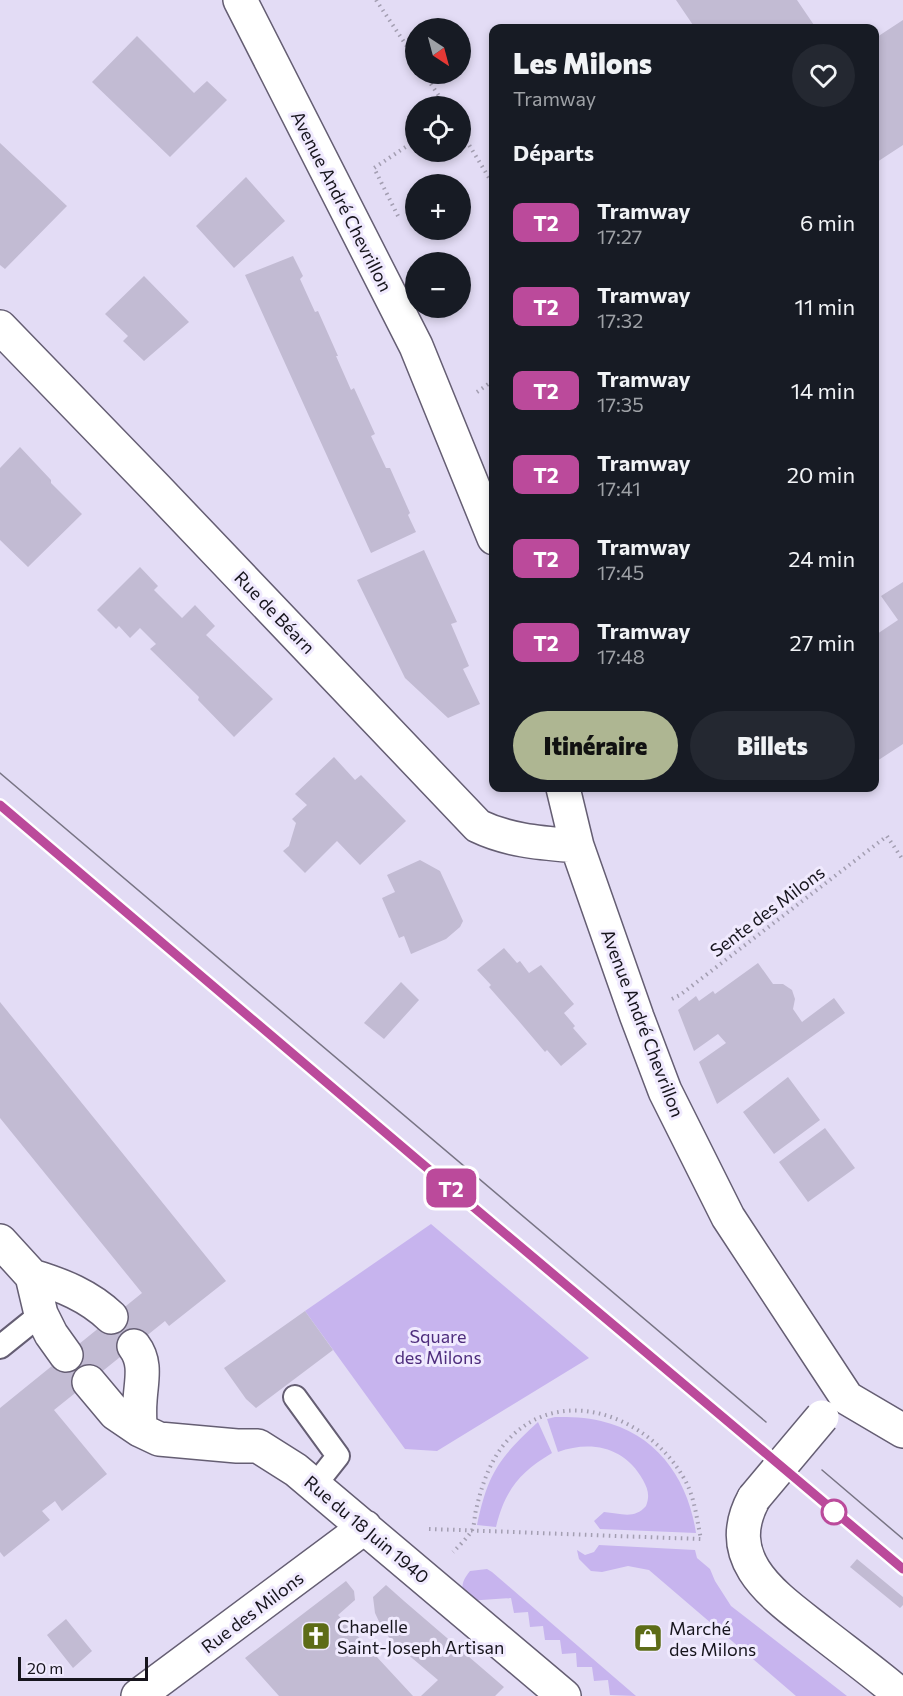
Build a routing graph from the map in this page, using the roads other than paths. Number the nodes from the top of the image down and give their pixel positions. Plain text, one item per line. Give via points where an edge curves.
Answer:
1 (240, 0) edge
2 (0, 327) edge
3 (489, 525) edge
4 (564, 792) edge
5 (577, 846) junction
6 (0, 1241) edge
7 (32, 1276) junction
8 (41, 1314) junction
9 (111, 1317) dead end
10 (134, 1346) dead end
11 (0, 1347) edge
12 (66, 1355) dead end
13 (89, 1382) dead end
14 (295, 1397) dead end
15 (834, 1407) junction
16 (140, 1430) junction
17 (903, 1431) edge
18 (315, 1485) junction
19 (366, 1527) junction
20 (138, 1696) edge
21 (564, 1696) edge
22 (902, 1696) edge

1 - 3 street, Avenue André Chevrillon via 417,345
2 - 5 street, Rue de Béarn via 478,826 526,841
4 - 5 street, Avenue André Chevrillon
5 - 15 street, Avenue André Chevrillon via 665,1091 728,1217 807,1341
6 - 7 street
7 - 8 street
7 - 9 street via 69,1289 97,1304
8 - 11 lane
8 - 12 street
10 - 16 street via 142,1359 143,1371
13 - 16 street, Rue du 18 Juin 1940 via 115,1413
14 - 18 lane via 338,1456
15 - 17 street
15 - 22 street, bridge via 754,1498 744,1523 744,1542 758,1578
16 - 18 street, Rue du 18 Juin 1940 via 159,1439 258,1446
18 - 19 street, Rue du 18 Juin 1940
19 - 20 street, Rue des Milons
19 - 21 street, Rue du 18 Juin 1940

